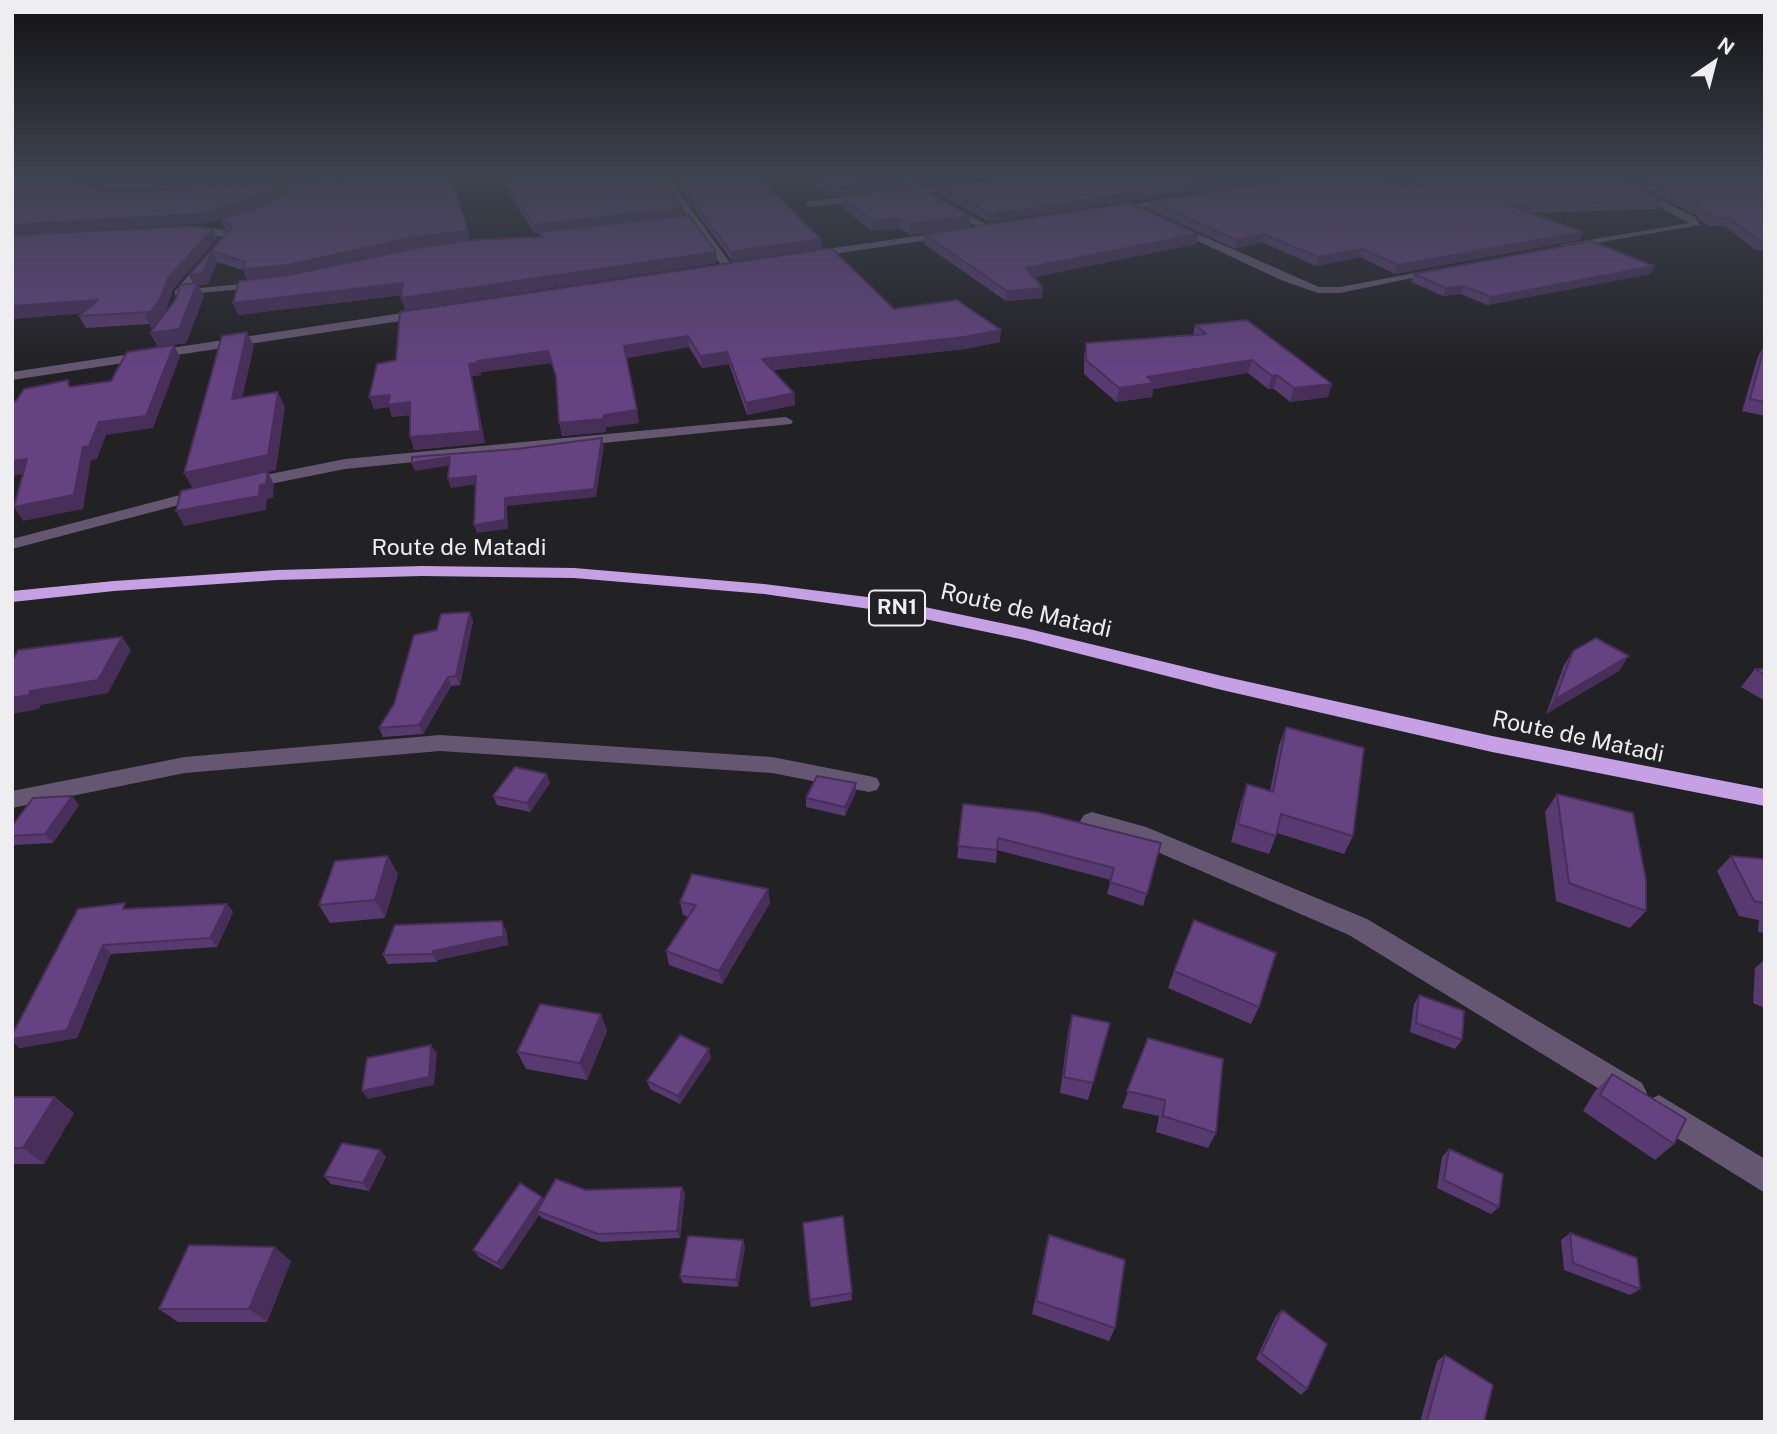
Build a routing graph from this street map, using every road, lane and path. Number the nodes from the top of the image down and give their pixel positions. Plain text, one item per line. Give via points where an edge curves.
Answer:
1 (224, 241) edge
2 (707, 241) edge
3 (906, 241) edge
4 (1204, 241) edge
5 (1602, 241) edge
6 (1549, 250) edge
7 (795, 257) edge
8 (741, 265) edge
9 (1459, 268) edge
10 (280, 283) edge
11 (447, 310) edge
12 (12, 376) edge
13 (786, 421) dead end
14 (12, 544) edge
15 (12, 597) edge
16 (869, 784) dead end
17 (1765, 798) edge
18 (12, 800) edge
19 (1092, 821) dead end
20 (1765, 1177) edge

1 - 10 street via 178,298
2 - 8 street via 722,268
3 - 7 street
4 - 9 street via 1318,290
5 - 6 street
11 - 12 street via 146,350
13 - 14 street via 345,464 225,488
15 - 17 highway, Route de Matadi / RN1 via 277,575 422,571 574,573 764,589 891,606 1492,744
16 - 18 street via 772,765 440,743 185,765
19 - 20 street via 1138,833 1358,927

